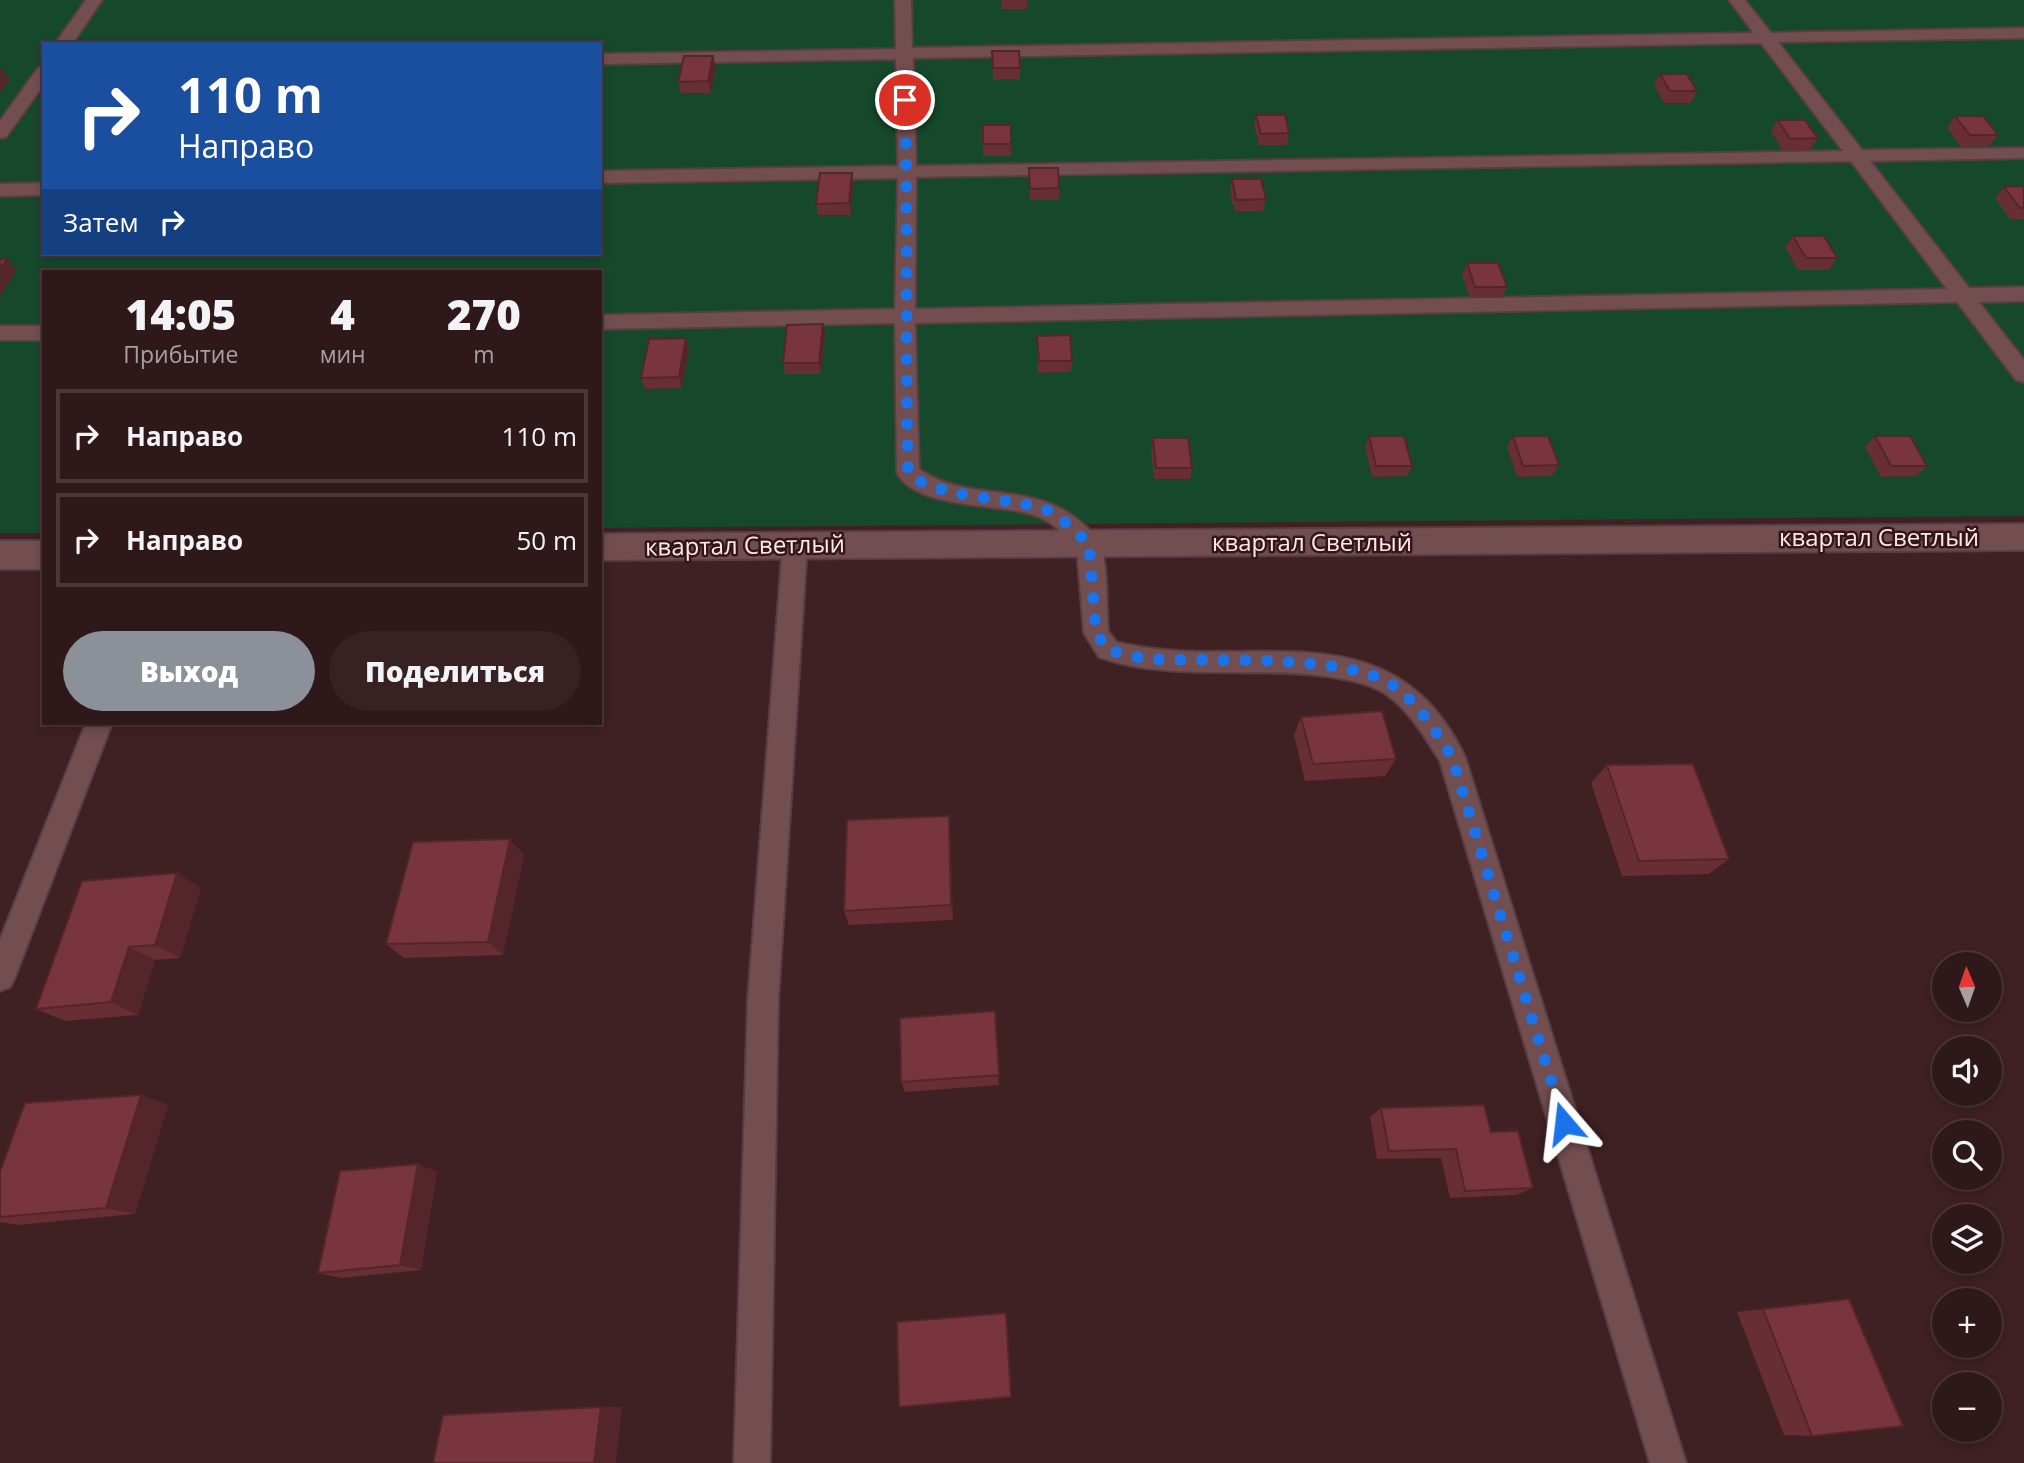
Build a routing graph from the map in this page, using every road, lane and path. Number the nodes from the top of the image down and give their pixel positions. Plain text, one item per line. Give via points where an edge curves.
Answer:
1 (94, 0) edge
2 (903, 0) edge
3 (1737, 0) edge
4 (2024, 33) edge
5 (1766, 39) junction
6 (64, 42) edge
7 (903, 53) junction
8 (602, 59) edge
9 (42, 75) edge
10 (0, 133) edge
11 (2024, 153) edge
12 (1857, 157) junction
13 (907, 171) junction
14 (602, 177) edge
15 (42, 189) edge
16 (0, 190) edge
17 (2024, 293) edge
18 (1961, 295) junction
19 (905, 316) junction
20 (602, 322) edge
21 (0, 333) edge
22 (42, 333) edge
23 (2024, 375) edge
24 (2024, 537) edge
25 (795, 544) junction
26 (1089, 544) junction
27 (602, 547) edge
28 (0, 555) edge
29 (42, 555) edge
30 (98, 725) edge
31 (0, 976) edge
32 (752, 1463) edge
33 (1668, 1463) edge

1 - 6 lane
2 - 7 lane
3 - 5 lane
4 - 5 lane
5 - 7 lane
5 - 12 lane
7 - 8 lane
7 - 13 lane
9 - 10 lane
11 - 12 lane
12 - 13 lane
12 - 18 lane
13 - 14 lane
13 - 19 lane
15 - 16 lane
17 - 18 lane
18 - 19 lane
18 - 23 lane
19 - 20 lane
19 - 26 lane via 908,473 918,482 938,488 1042,509
21 - 22 lane
24 - 26 street, квартал Светлый
25 - 26 street, квартал Светлый
25 - 27 street, квартал Светлый
25 - 32 lane via 763,1001
26 - 33 lane via 1096,633 1108,650 1146,659 1283,662 1360,672 1392,685 1426,715 1452,757
28 - 29 street
30 - 31 lane

